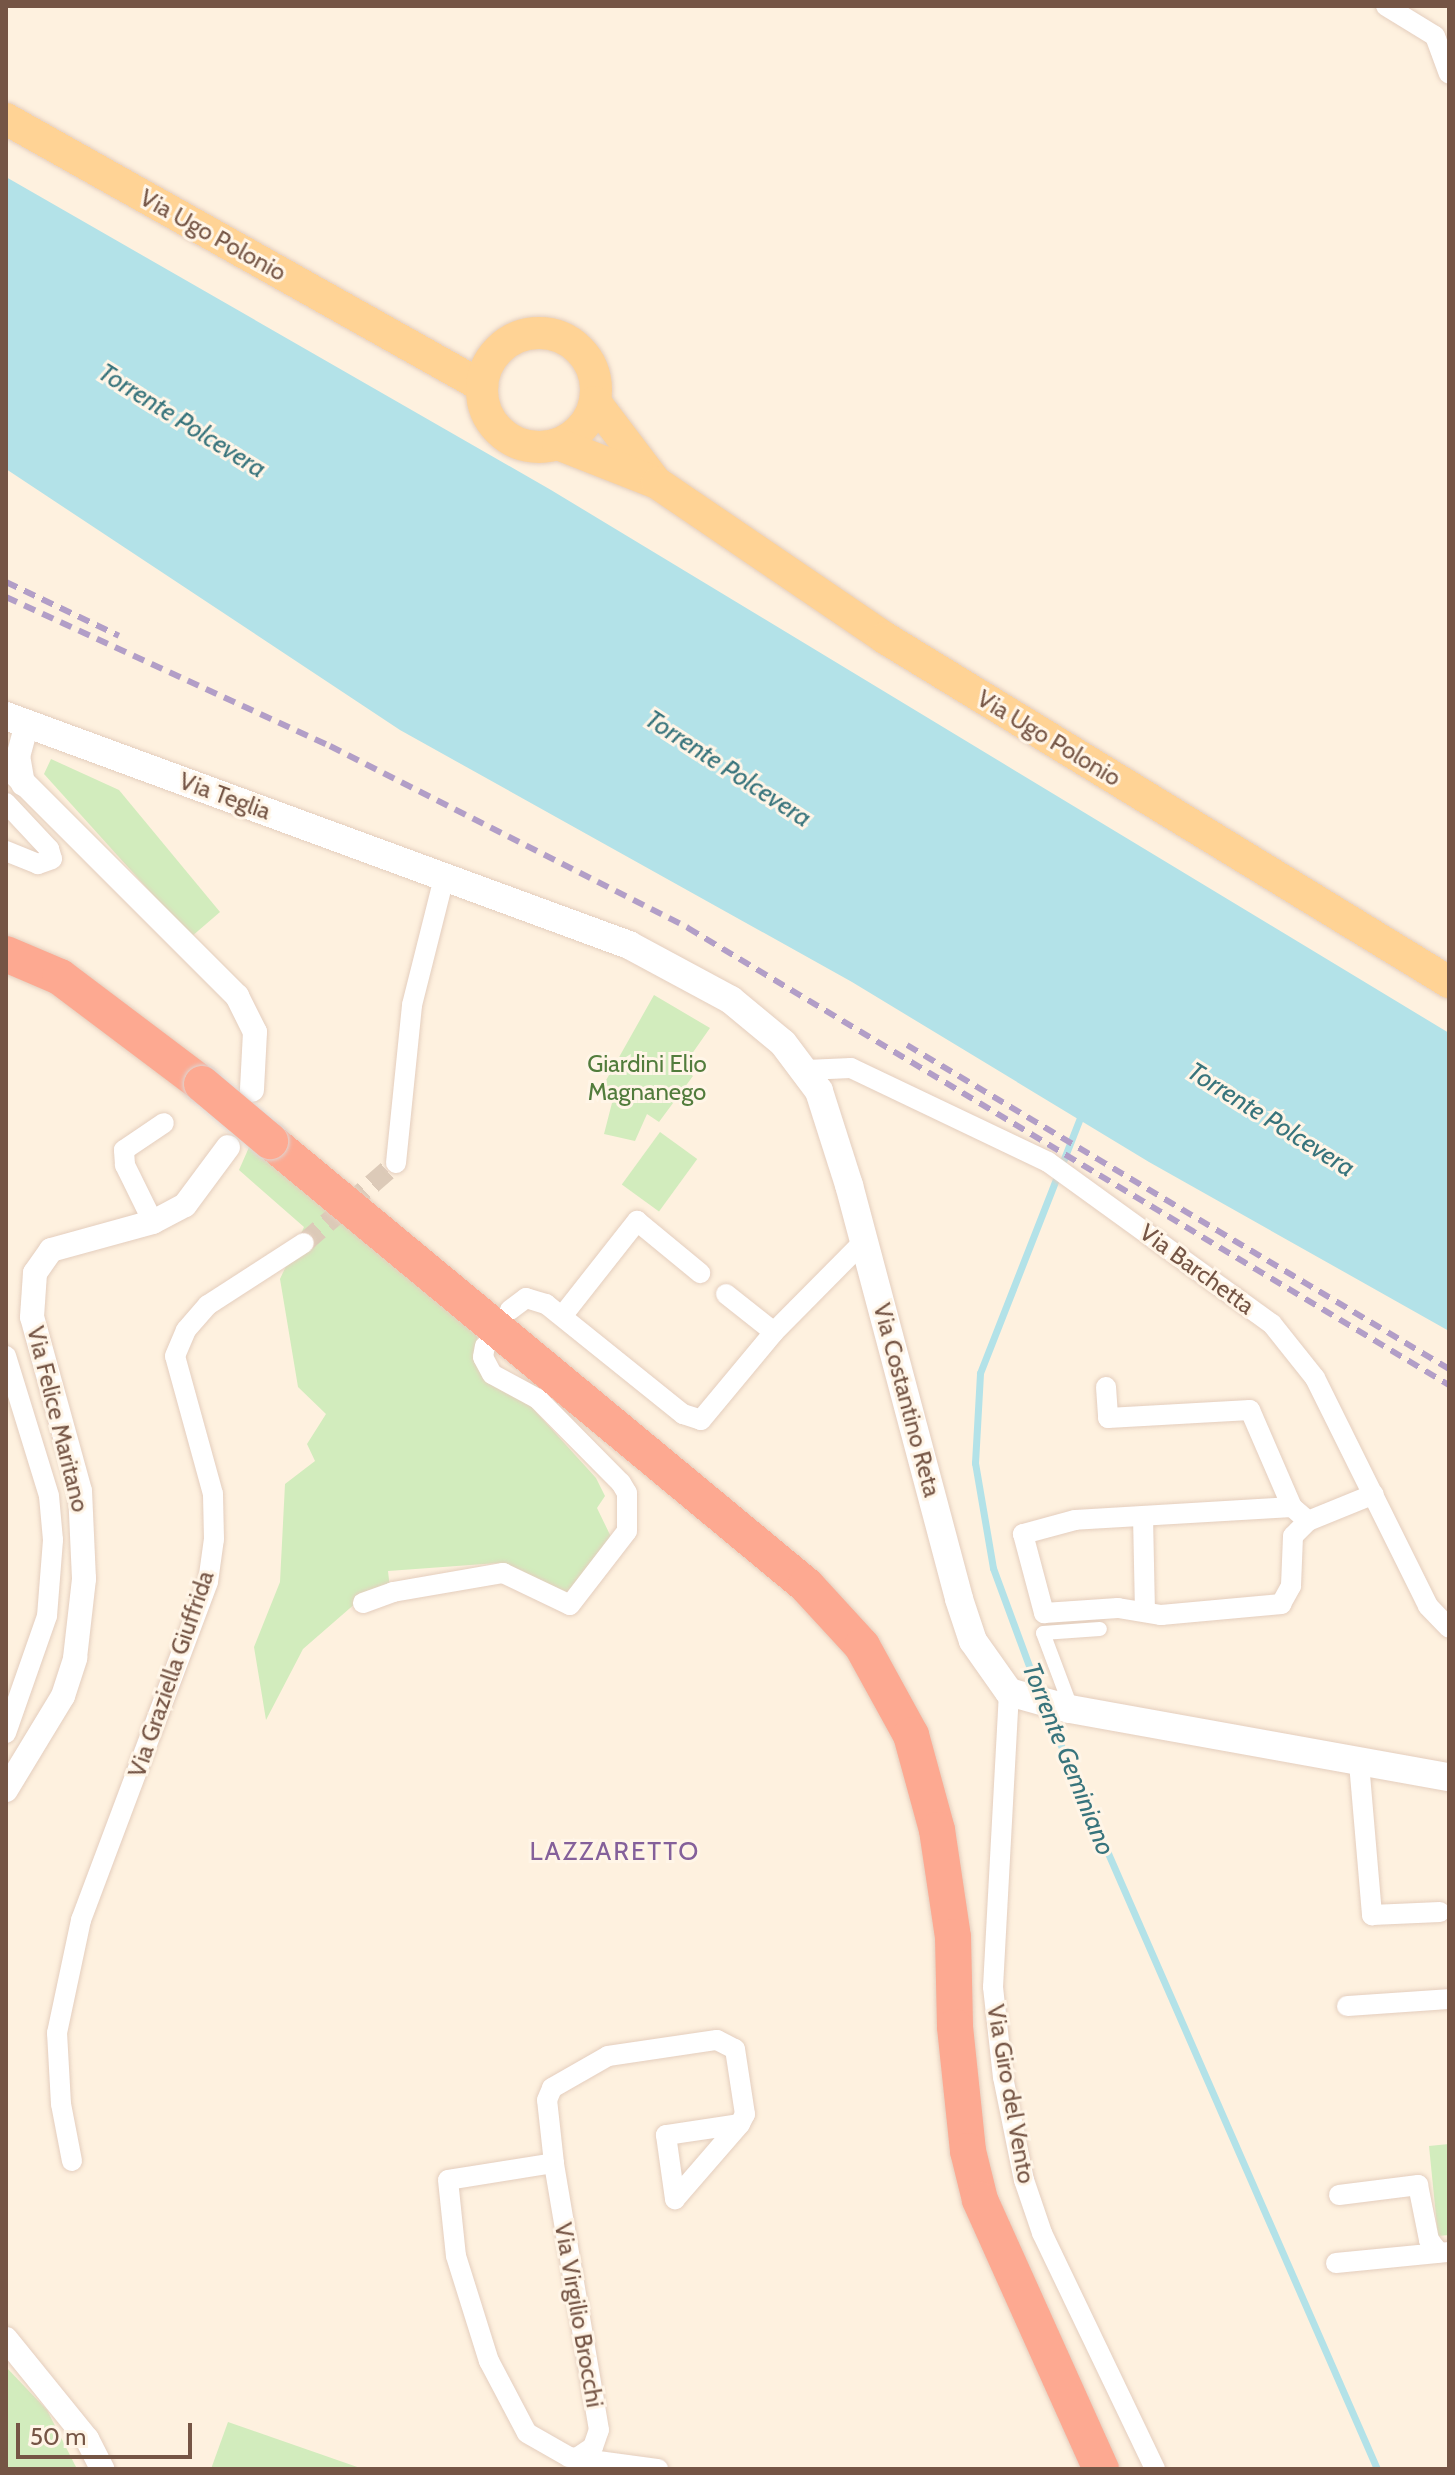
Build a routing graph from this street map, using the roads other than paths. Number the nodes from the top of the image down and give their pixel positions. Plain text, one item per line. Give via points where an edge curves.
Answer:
1 (1386, 6) edge
2 (1449, 74) edge
3 (6, 119) edge
4 (420, 352) junction
5 (496, 352) junction
6 (482, 386) junction
7 (595, 402) junction
8 (558, 444) junction
9 (657, 483) junction
10 (17, 720) edge
11 (6, 765) edge
12 (23, 784) junction
13 (6, 803) edge
14 (6, 851) edge
15 (444, 878) junction
16 (6, 954) edge
17 (1449, 982) edge
18 (806, 1070) junction
19 (252, 1090) dead end
20 (164, 1123) dead end
21 (228, 1147) dead end
22 (396, 1163) tunnel mouth
23 (153, 1222) junction
24 (864, 1241) junction
25 (304, 1243) tunnel mouth
26 (700, 1273) dead end
27 (726, 1294) dead end
28 (510, 1310) dead end
29 (563, 1315) junction
30 (774, 1332) junction
31 (485, 1346) dead end
32 (6, 1356) edge
33 (1106, 1387) dead end
34 (1374, 1494) junction
35 (1292, 1507) junction
36 (1143, 1516) junction
37 (1308, 1521) junction
38 (363, 1603) dead end
39 (1145, 1612) junction
40 (1449, 1628) edge
41 (1100, 1629) dead end
42 (1013, 1694) junction
43 (1071, 1709) junction
44 (6, 1733) edge
45 (1359, 1763) junction
46 (1449, 1777) edge
47 (6, 1790) edge
48 (1445, 1912) edge
49 (1449, 1999) edge
50 (1347, 2006) dead end
51 (740, 2124) dead end
52 (72, 2161) dead end
53 (554, 2163) junction
54 (1339, 2195) dead end
55 (1444, 2252) edge
56 (1336, 2263) dead end
57 (6, 2339) edge
58 (578, 2457) junction
59 (102, 2469) edge
60 (658, 2469) edge
61 (1101, 2469) edge
62 (1155, 2469) edge

1 - 2 street via 1435,36
3 - 4 main road, Via Ugo Polonio
4 - 5 main road, Via Ugo Polonio
4 - 6 main road, Via Ugo Polonio
5 - 6 main road
5 - 7 main road, Via Ugo Polonio via 529,334 565,339 591,366
6 - 8 main road, Via Ugo Polonio via 484,405 505,435 521,444
7 - 8 main road via 587,421
7 - 9 main road, Via Ugo Polonio
8 - 9 main road, Via Ugo Polonio
9 - 17 main road, Via Ugo Polonio via 885,638
10 - 12 street
10 - 15 main road, Via Teglia
11 - 12 street
12 - 19 street via 237,996 255,1032
13 - 14 street via 49,849 52,859 38,864
15 - 18 main road, Via Costantino Reta via 674,965 731,1000
15 - 22 street via 412,1005
16 - 61 highway, bridge via 72,985 202,1084 806,1585 862,1646 911,1735 937,1830 953,1937 955,2027 968,2151 980,2200
18 - 24 main road, Via Costantino Reta via 835,1138
18 - 34 street, Via Barchetta via 851,1068 1048,1162 1272,1324 1315,1378
20 - 23 street via 124,1150 125,1165
21 - 23 street, Via Felice Maritano via 185,1205
23 - 47 street, Via Felice Maritano via 51,1250 31,1287 32,1317 80,1491 84,1579 77,1643 63,1696
24 - 30 street
24 - 42 main road, Via Costantino Reta via 959,1599 973,1641
25 - 52 street, Via Graziella Giuffrida via 208,1305 186,1330 175,1356 213,1494 214,1539 208,1582 81,1920 57,2033 61,2104
26 - 29 street via 637,1221
27 - 30 street
28 - 29 street via 526,1298
29 - 30 street via 683,1414 701,1420
31 - 38 street via 483,1357 492,1374 538,1399 621,1483 627,1493 627,1531 570,1605 503,1573 393,1592
32 - 44 street via 49,1496 53,1540 47,1616
33 - 35 street via 1108,1418 1250,1410
34 - 37 street
34 - 40 street, Via Barchetta via 1428,1606
35 - 36 street
35 - 37 street
36 - 39 street
36 - 39 street via 1075,1520 1023,1534 1044,1613 1118,1608
37 - 39 street via 1293,1536 1291,1586 1281,1604
41 - 43 street via 1043,1633
42 - 43 main road
42 - 62 street, Via Giro del Vento via 993,1987 1003,2077 1024,2180 1042,2233
43 - 45 main road
45 - 46 main road
45 - 48 street via 1372,1915
49 - 50 street
51 - 53 street, Via Virgilio Brocchi via 745,2109 731,2044 717,2040 608,2056 552,2088 547,2100
53 - 58 street, Via Virgilio Brocchi via 599,2430 593,2447
53 - 58 street via 445,2185 456,2256 500,2388 530,2437 560,2455
54 - 55 street via 1418,2185 1429,2240
55 - 56 street
57 - 59 street via 87,2439
58 - 60 street via 597,2464

